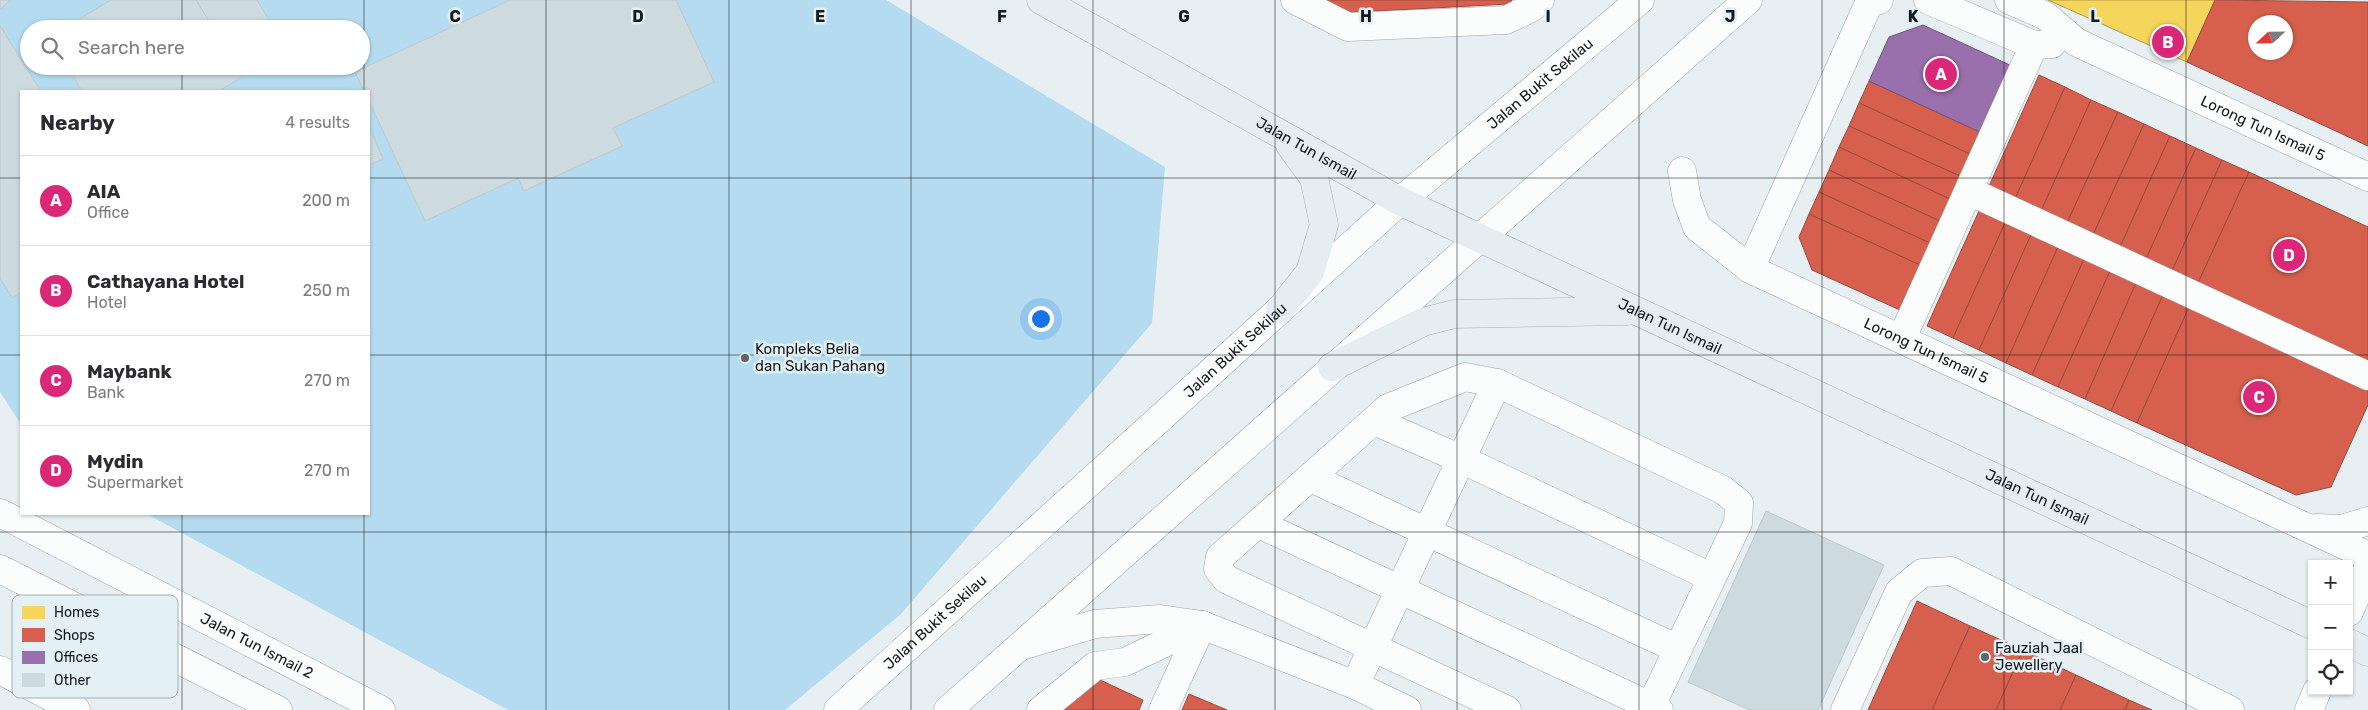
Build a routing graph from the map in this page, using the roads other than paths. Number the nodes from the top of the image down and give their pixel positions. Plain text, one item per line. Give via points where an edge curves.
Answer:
1 (1041, 0) edge
2 (1295, 0) edge
3 (1540, 0) edge
4 (1640, 0) edge
5 (1748, 0) edge
6 (1928, 0) edge
7 (2009, 0) edge
8 (1872, 1) edge
9 (2076, 42) junction
10 (2034, 45) junction
11 (1285, 138) junction
12 (1682, 171) dead end
13 (2368, 177) edge
14 (1968, 191) junction
15 (1400, 202) junction
16 (1478, 238) junction
17 (1750, 269) junction
18 (1280, 310) junction
19 (1633, 311) junction
20 (1902, 338) junction
21 (1332, 368) junction
22 (2368, 376) edge
23 (1496, 382) junction
24 (1374, 421) junction
25 (1461, 459) junction
26 (1311, 478) junction
27 (0, 513) edge
28 (2368, 521) edge
29 (1259, 524) junction
30 (2312, 528) junction
31 (1428, 531) junction
32 (2368, 556) edge
33 (2368, 568) edge
34 (0, 569) edge
35 (1711, 577) junction
36 (1401, 588) junction
37 (51, 595) edge
38 (159, 595) edge
39 (178, 605) edge
40 (2352, 605) edge
41 (2308, 624) edge
42 (1208, 627) junction
43 (2353, 645) edge
44 (1374, 647) junction
45 (1017, 648) junction
46 (1678, 649) junction
47 (2368, 652) edge
48 (178, 659) edge
49 (0, 670) edge
50 (12, 680) edge
51 (1355, 685) junction
52 (2315, 695) edge
53 (41, 703) edge
54 (1393, 707) edge
55 (1653, 709) edge
56 (76, 710) edge
57 (278, 710) edge
58 (381, 710) edge
59 (838, 710) edge
60 (948, 710) edge
61 (1041, 710) edge
62 (1163, 710) edge
63 (1176, 710) edge
64 (1507, 710) edge
65 (1845, 710) edge
66 (2230, 710) edge
67 (2309, 710) edge

1 - 11 main road, Jalan Tun Ismail
2 - 3 street via 1348,27 1506,20 1532,8
4 - 15 street, Jalan Bukit Sekilau
5 - 16 street
6 - 10 street, Lorong Tun Ismail 5
7 - 9 street, Lorong Tun Ismail 5 via 2046,16
8 - 17 street
9 - 10 street, Lorong Tun Ismail 5
9 - 13 street, Lorong Tun Ismail 5
10 - 14 street
11 - 15 main road, Jalan Tun Ismail
11 - 18 main road via 1314,178 1324,225 1310,272
12 - 17 street, Lorong Tun Ismail 5 via 1687,200 1697,227
14 - 20 street
14 - 22 street
15 - 16 main road, Jalan Tun Ismail
15 - 18 street, Jalan Bukit Sekilau
16 - 19 main road, Jalan Tun Ismail
16 - 21 street
17 - 20 street, Lorong Tun Ismail 5
18 - 59 street, Jalan Bukit Sekilau
19 - 21 main road via 1454,314 1423,322
19 - 41 main road, Jalan Tun Ismail
20 - 30 street, Lorong Tun Ismail 5
21 - 45 street
23 - 24 street via 1465,377 1388,408
23 - 25 street
23 - 35 street via 1723,490 1739,504 1738,523
24 - 25 street
24 - 26 street
25 - 31 street
25 - 35 street
26 - 29 street
26 - 31 street
27 - 38 street, Jalan Tun Ismail 2
28 - 30 street via 2342,529
29 - 36 street
29 - 44 street via 1220,557 1218,569 1226,578
30 - 32 street, Lorong Tun Ismail 5
31 - 36 street
31 - 46 street
33 - 40 street
34 - 37 street
35 - 46 street
36 - 44 street
36 - 55 street
39 - 58 street, Jalan Tun Ismail 2
42 - 45 street via 1160,619 1095,624
42 - 51 street
42 - 61 street via 1125,662 1096,666
42 - 62 street
42 - 63 street
43 - 47 main road
44 - 51 street
44 - 64 street
45 - 60 street
46 - 55 street
48 - 57 street
49 - 50 street
51 - 54 street
52 - 67 street
53 - 56 street
65 - 66 street via 1899,592 1922,573 1951,571

